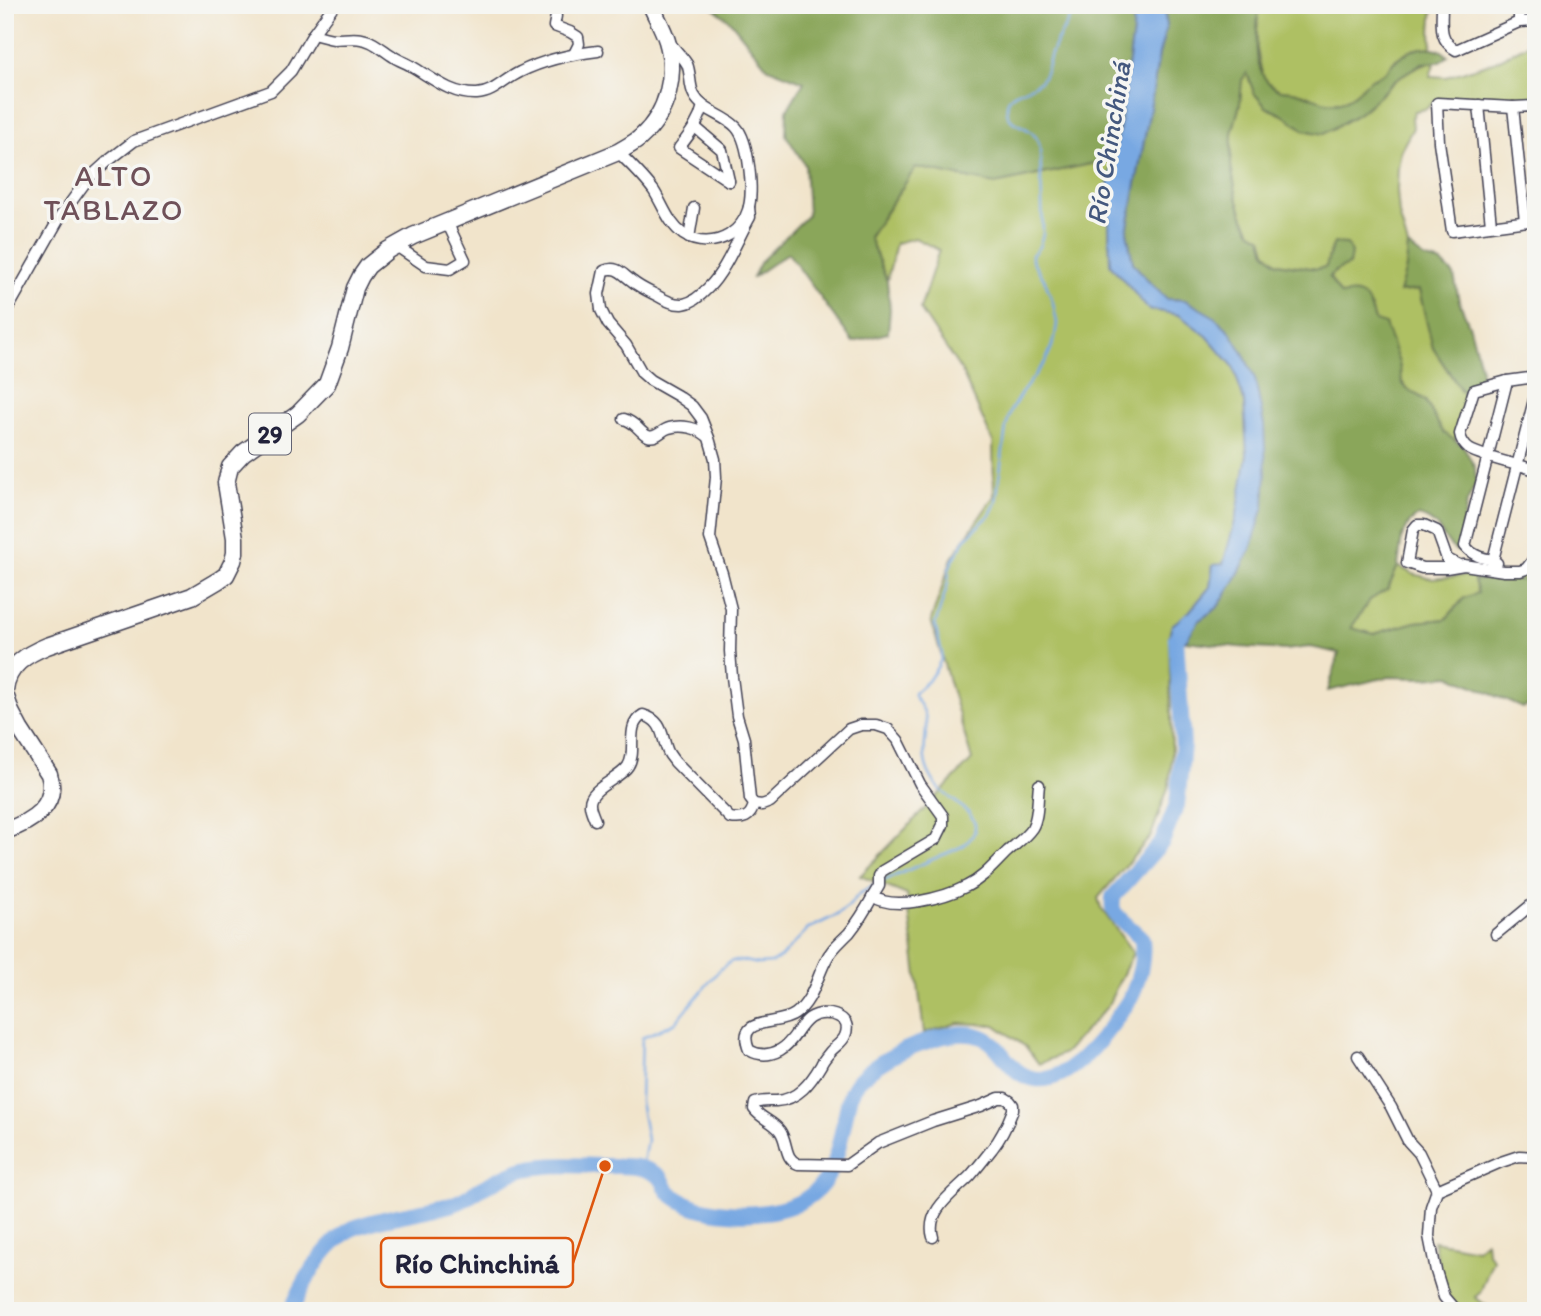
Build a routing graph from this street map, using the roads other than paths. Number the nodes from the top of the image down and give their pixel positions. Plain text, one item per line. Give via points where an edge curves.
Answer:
1 (334, 5) edge
2 (651, 5) edge
3 (1442, 5) edge
4 (1519, 5) edge
5 (556, 16) dead end
6 (1536, 21) edge
7 (1519, 22) junction
8 (313, 34) junction
9 (666, 40) junction
10 (598, 51) dead end
11 (574, 54) junction
12 (1479, 105) junction
13 (703, 106) junction
14 (1536, 106) edge
15 (1513, 107) junction
16 (695, 127) junction
17 (618, 152) junction
18 (749, 207) junction
19 (694, 208) dead end
20 (1530, 221) edge
21 (447, 222) junction
22 (1491, 226) junction
23 (689, 238) junction
24 (396, 245) junction
25 (5, 314) edge
26 (1536, 377) edge
27 (1507, 381) junction
28 (1536, 392) edge
29 (624, 419) dead end
30 (709, 438) junction
31 (1487, 456) junction
32 (1518, 465) junction
33 (1536, 470) edge
34 (1536, 556) edge
35 (1493, 560) junction
36 (1459, 565) junction
37 (1504, 571) junction
38 (5, 692) edge
39 (1039, 786) dead end
40 (754, 804) junction
41 (595, 820) dead end
42 (5, 831) edge
43 (873, 896) junction
44 (1536, 901) edge
45 (1496, 934) dead end
46 (1358, 1056) dead end
47 (1536, 1157) edge
48 (1437, 1190) junction
49 (933, 1237) dead end
50 (1455, 1311) edge

1 - 8 street
2 - 9 main road, 29
3 - 7 street via 1444,38 1456,50
4 - 7 street
5 - 11 street via 554,26 578,37
6 - 7 street
8 - 11 street via 370,41 441,85 477,94 519,72
8 - 25 street via 291,71 271,91 134,141 87,180 60,217
9 - 13 street via 687,64 693,94
9 - 17 main road, 29 via 671,82 662,108 641,138
10 - 11 street
12 - 15 street
12 - 22 street
12 - 22 street via 1437,103 1439,142 1452,231
13 - 16 street
13 - 18 street via 735,126 741,135 748,160
14 - 15 street
15 - 20 street
16 - 16 street via 722,150 729,181 679,148
17 - 21 main road, 29
17 - 23 street
18 - 23 street via 739,227 725,237 709,242
18 - 30 street via 750,217 719,274 694,301 669,303 617,269 604,271 601,280 601,310 608,324 642,373 692,406
19 - 23 street
20 - 22 street
21 - 24 main road, 29
21 - 24 street via 465,260 450,270 426,266
24 - 38 main road, 29 via 368,266 355,288 327,384 298,414 230,467 226,483 236,546 226,575 192,596 30,654 14,666
26 - 27 street
27 - 31 street
27 - 31 street via 1474,390 1460,434 1468,448
28 - 32 street
29 - 30 street via 653,437 670,428 686,427 699,429
30 - 40 street via 716,477 710,538 731,609 737,716
31 - 32 street
31 - 35 street via 1465,546 1479,557
32 - 33 street
32 - 35 street
34 - 37 street via 1526,569
35 - 37 street
36 - 36 street via 1447,559 1437,531 1424,525 1413,530 1407,563 1422,568
36 - 37 street
38 - 42 main road, 29 via 20,729 49,774 52,790 36,817
39 - 43 street via 1035,822 1029,832 969,886 921,901 887,902
40 - 41 street via 746,817 730,818 675,762 657,722 643,715 634,726 627,768 591,796
40 - 43 street via 769,802 849,729 861,725 888,729 938,807 943,825 936,839 880,875
43 - 49 street via 825,961 804,1006 788,1018 756,1024 749,1029 746,1043 758,1055 779,1051 818,1014 844,1020 846,1035 795,1096 763,1100 755,1103 754,1109 780,1131 792,1161 847,1166 878,1143 933,1121 999,1098 1010,1101 1013,1110 995,1146 933,1218
44 - 45 street
46 - 48 street
47 - 48 street via 1501,1162
48 - 50 street via 1429,1236 1444,1297

